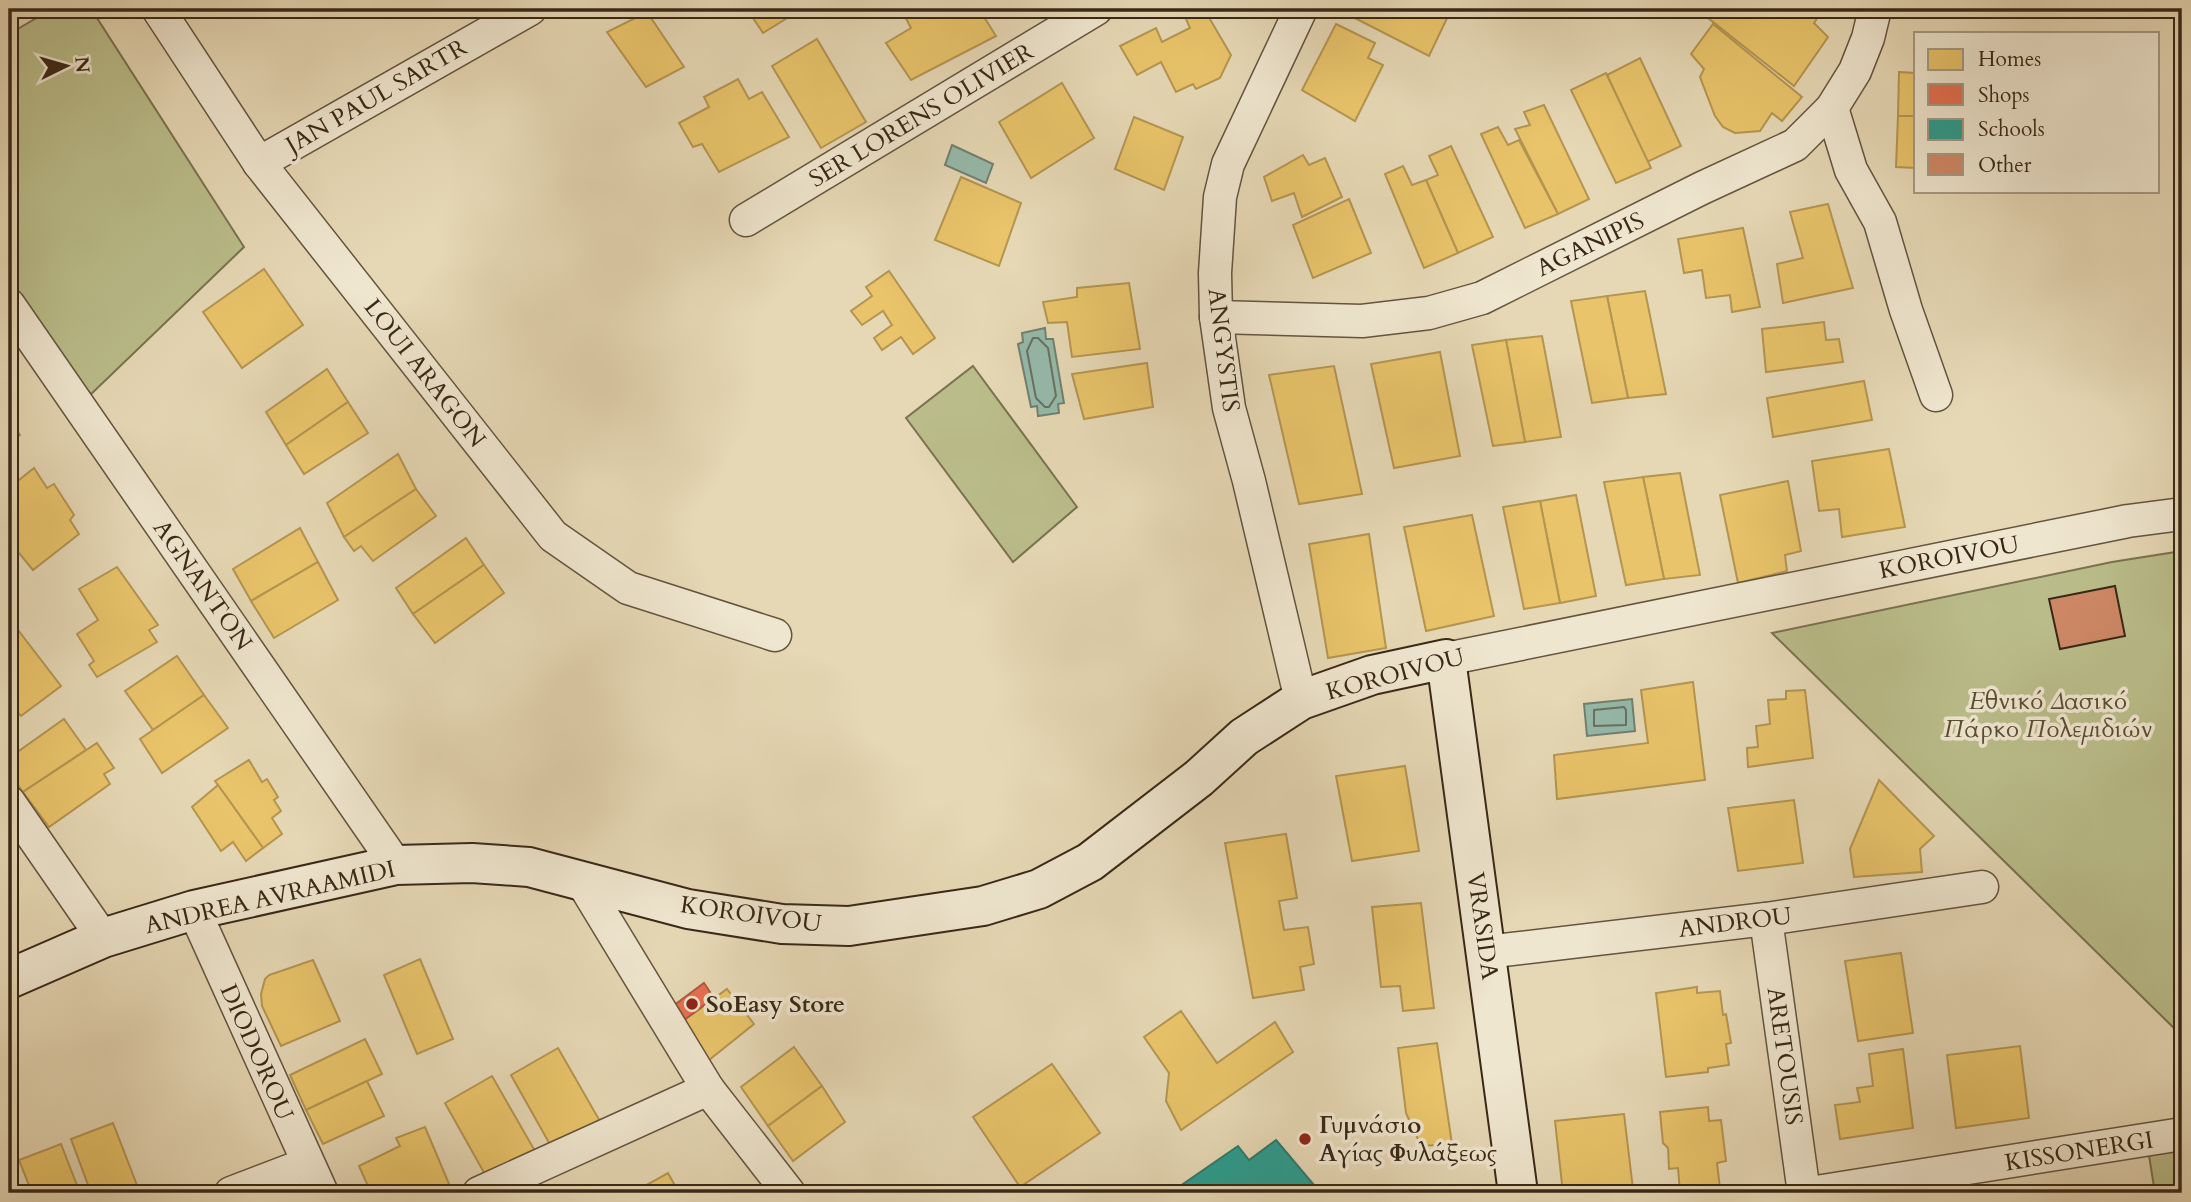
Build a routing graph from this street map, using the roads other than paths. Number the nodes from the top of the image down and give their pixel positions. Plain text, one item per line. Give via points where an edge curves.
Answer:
1 (158, 9) edge
2 (530, 9) edge
3 (1096, 9) edge
4 (1301, 9) edge
5 (1875, 9) edge
6 (1832, 108) junction
7 (259, 163) junction
8 (746, 220) dead end
9 (9, 305) edge
10 (1216, 317) junction
11 (1936, 395) dead end
12 (2182, 514) edge
13 (775, 635) dead end
14 (1446, 659) junction
15 (1301, 700) junction
16 (9, 802) edge
17 (396, 865) junction
18 (581, 880) junction
19 (1982, 887) dead end
20 (194, 910) junction
21 (1766, 919) junction
22 (103, 938) junction
23 (1486, 952) junction
24 (9, 979) edge
25 (708, 1089) junction
26 (2182, 1134) edge
27 (307, 1164) junction
28 (231, 1193) edge
29 (322, 1193) edge
30 (479, 1193) edge
31 (789, 1193) edge
32 (1518, 1193) edge
33 (1804, 1193) edge
34 (1810, 1193) edge

1 - 7 street, LOUI ARAGON
2 - 7 street, JAN PAUL SARTR
3 - 8 street, SER LORENS OLIVIER
4 - 10 street, ANGYSTIS via 1228,164 1216,237
5 - 6 street, AGANIPIS via 1855,71
6 - 10 street, AGANIPIS via 1795,145 1482,298 1429,313 1362,321
6 - 11 street via 1851,170 1880,222
7 - 13 street, LOUI ARAGON via 553,536 628,587
9 - 17 street, AGNANTON
10 - 15 street, ANGYSTIS via 1229,408
12 - 14 street, KOROIVOU via 2128,521
14 - 15 street, KOROIVOU via 1372,675
14 - 23 street, VRASIDA
15 - 18 street, KOROIVOU via 1244,737 1090,862 1039,889 983,906 849,926 782,924 688,909
16 - 22 street
17 - 18 street, ANDREA AVRAAMIDI via 518,866
17 - 20 street, ANDREA AVRAAMIDI
18 - 25 street
19 - 21 street, ANDROU
20 - 22 street, ANDREA AVRAAMIDI
20 - 27 street, DIODOROU
21 - 23 street, ANDROU
21 - 33 street, ARETOUSIS
22 - 24 street, ANDREA AVRAAMIDI
23 - 32 street, VRASIDA
25 - 30 street
25 - 31 street
26 - 34 street, KISSONERGI
27 - 28 street
27 - 29 street, DIODOROU

